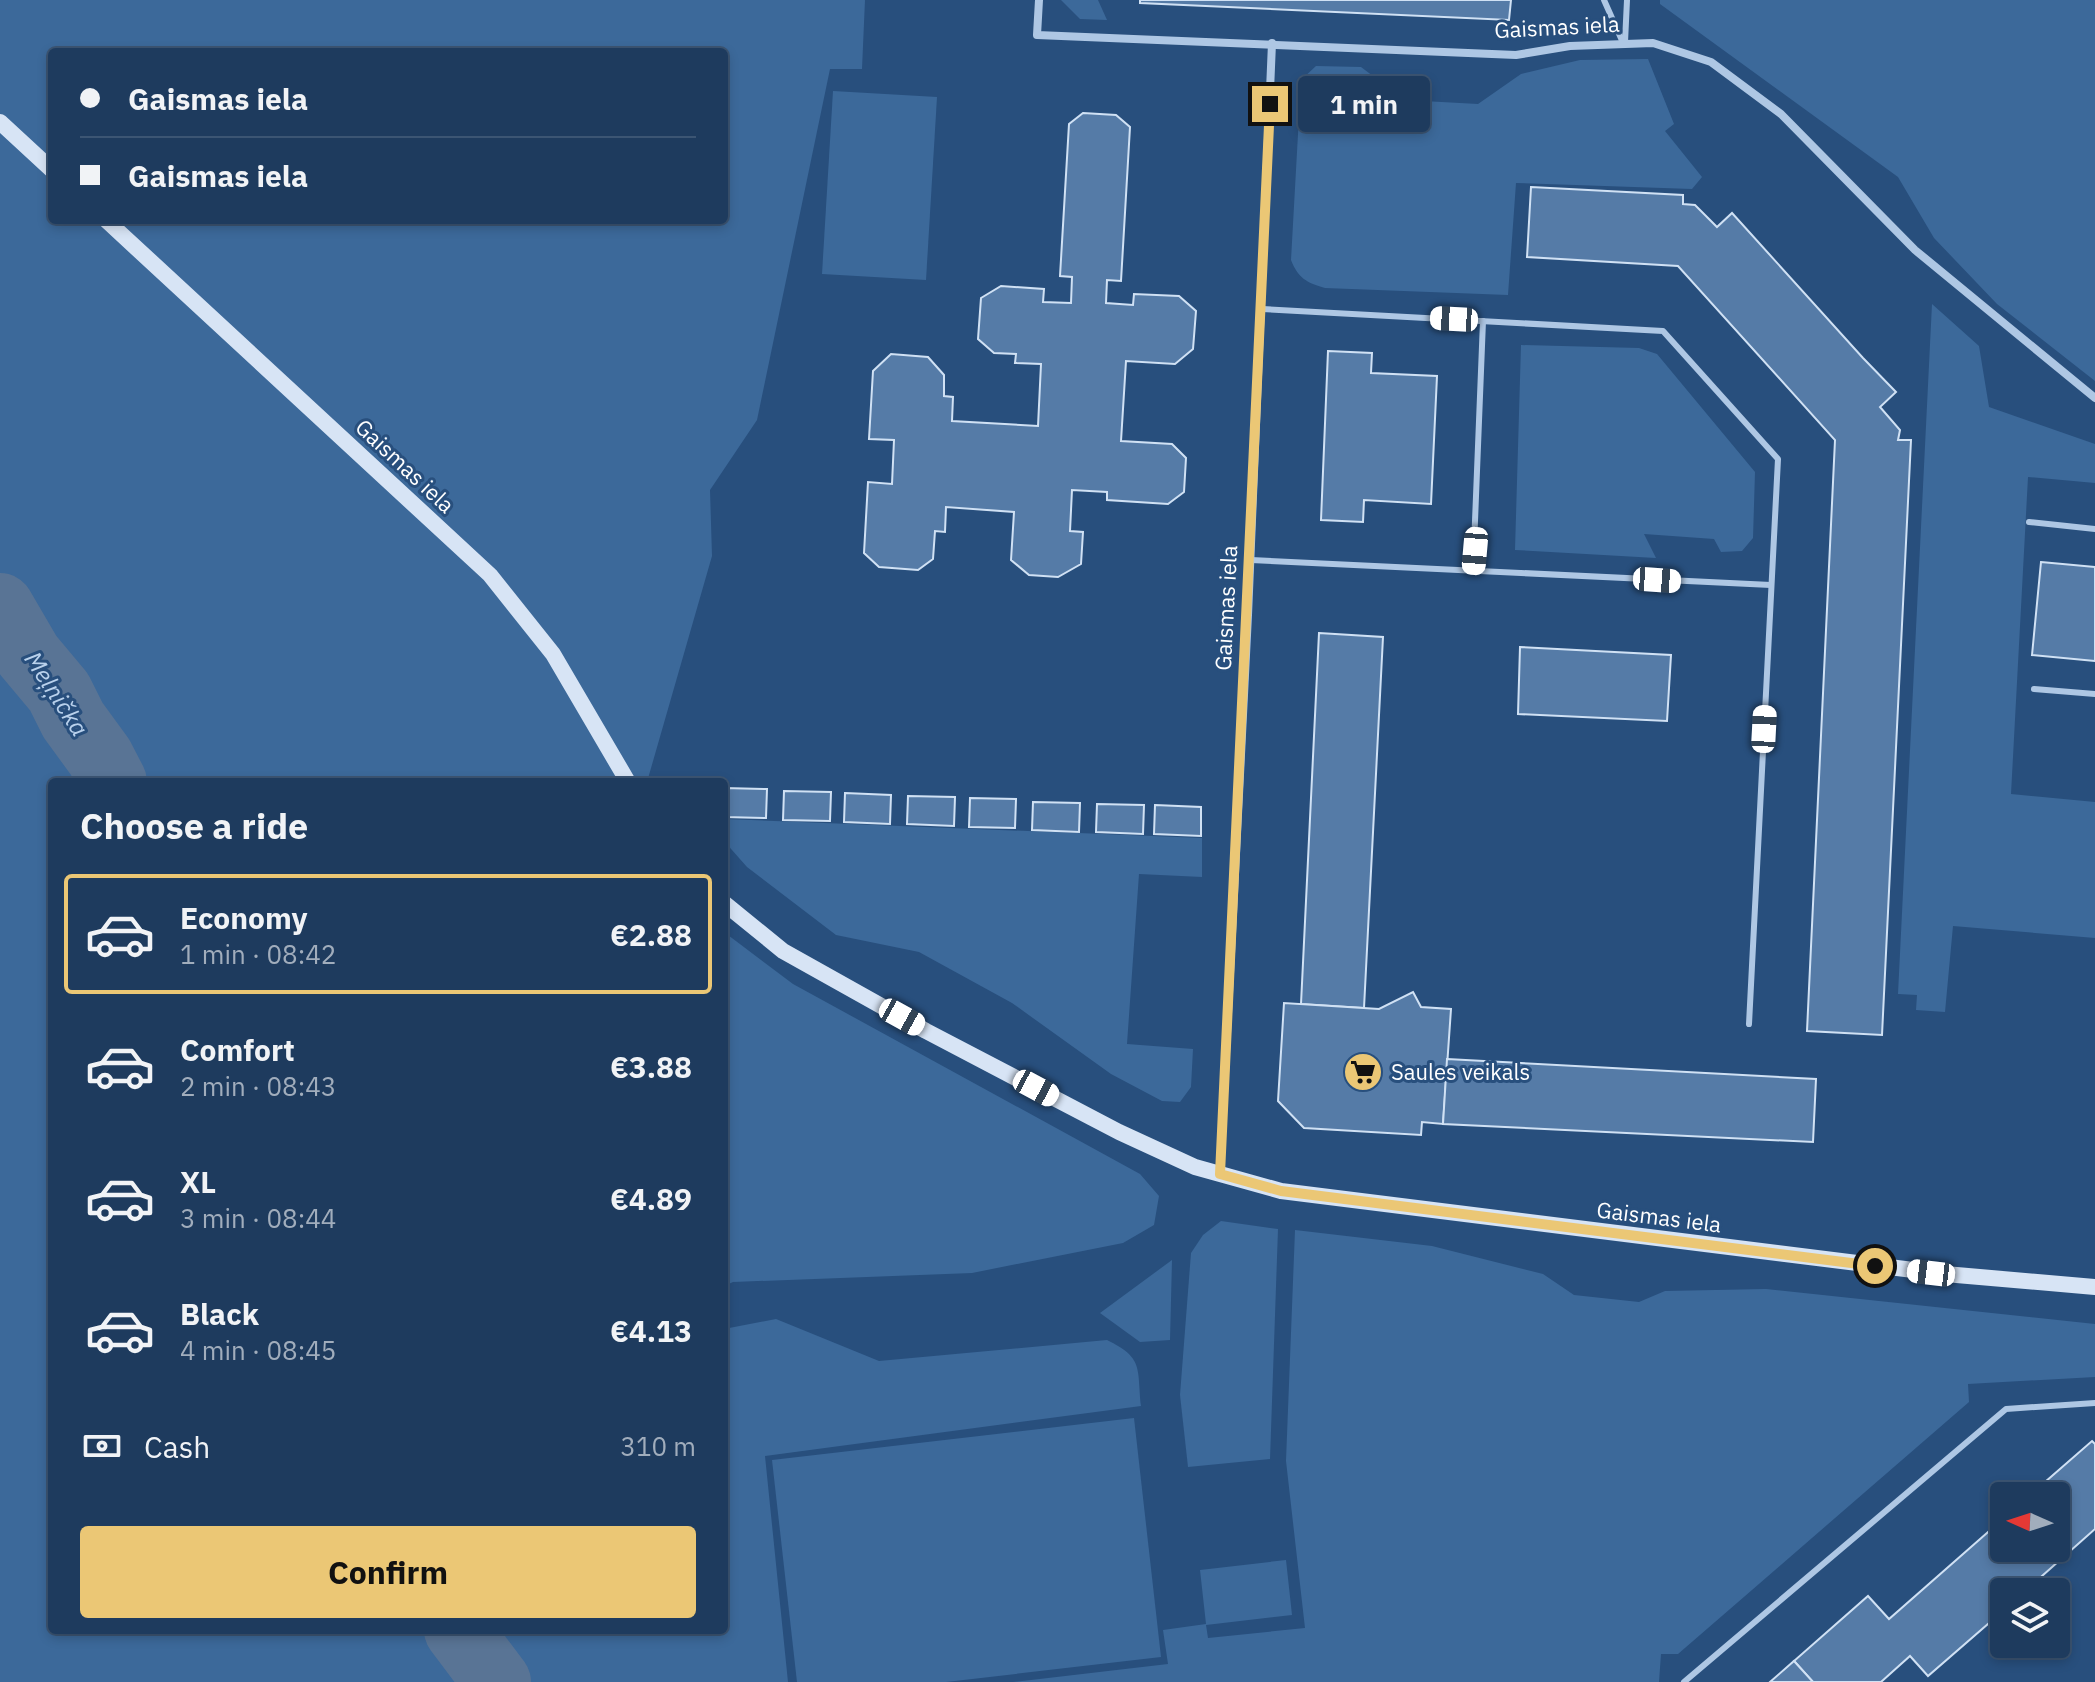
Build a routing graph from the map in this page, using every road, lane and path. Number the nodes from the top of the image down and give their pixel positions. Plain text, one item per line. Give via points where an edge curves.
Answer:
1 (1039, 0) edge
2 (1604, 0) edge
3 (1627, 0) edge
4 (1272, 43) junction
5 (1624, 45) junction
6 (0, 122) edge
7 (48, 166) edge
8 (110, 224) edge
9 (1262, 309) junction
10 (1483, 321) junction
11 (2095, 398) edge
12 (2029, 522) dead end
13 (2095, 529) edge
14 (1251, 560) junction
15 (1473, 571) junction
16 (1771, 585) junction
17 (2034, 689) dead end
18 (2095, 694) edge
19 (626, 778) edge
20 (728, 906) edge
21 (1749, 1024) dead end
22 (1220, 1174) junction
23 (2095, 1287) edge
24 (2095, 1403) edge
25 (1684, 1682) edge

1 - 4 street, Gaismas iela via 1037,35
2 - 5 lane
3 - 5 lane
4 - 5 street, Gaismas iela via 1516,55
4 - 9 street, Gaismas iela
5 - 11 street, Gaismas iela via 1653,43 1711,62 1781,114 1915,250
6 - 7 street
8 - 19 street, Gaismas iela via 490,575 553,654
9 - 10 lane
9 - 14 street, Gaismas iela
10 - 15 lane
10 - 16 lane via 1663,331 1778,459
12 - 13 lane
14 - 15 lane
14 - 22 street, Gaismas iela
15 - 16 lane
16 - 21 lane
17 - 18 lane
20 - 22 street, Gaismas iela via 783,951 926,1031 1119,1132
22 - 23 street, Gaismas iela via 1281,1191 1451,1214
24 - 25 lane via 2006,1409

